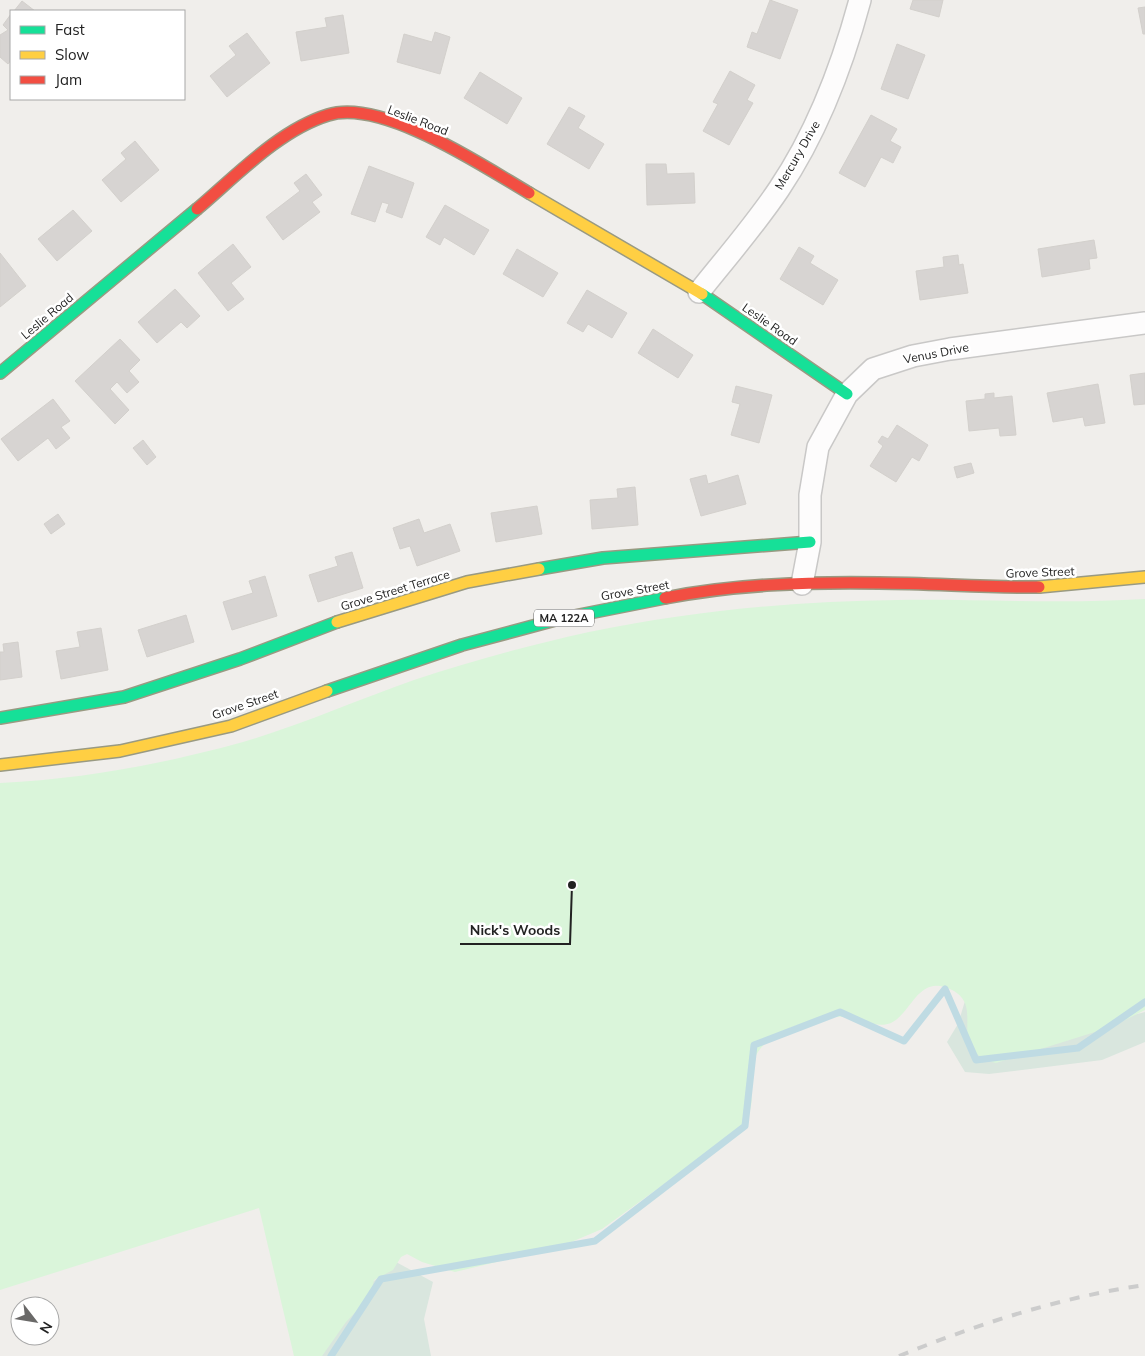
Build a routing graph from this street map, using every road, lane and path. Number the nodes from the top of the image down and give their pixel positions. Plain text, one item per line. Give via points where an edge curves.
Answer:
1 (860, 0) edge
2 (699, 292) junction
3 (1145, 323) edge
4 (0, 373) edge
5 (847, 394) junction
6 (810, 542) junction
7 (1145, 577) edge
8 (802, 584) junction
9 (0, 718) edge
10 (0, 765) edge

1 - 2 street, Mercury Drive via 839,72 812,133 779,189
2 - 4 street, Leslie Road via 445,144 409,128 342,112 320,118 280,140
2 - 5 street, Leslie Road
3 - 5 street, Venus Drive via 913,356 873,369
5 - 6 street, Venus Drive via 818,447 810,495
6 - 8 street, Venus Drive
6 - 9 street, Grove Street Terrace via 603,558 467,582 353,616 240,660 124,697
7 - 8 street, Grove Street / MA 122A via 1056,587
8 - 10 street, Grove Street / MA 122A via 707,590 559,619 391,668 231,726 120,751

